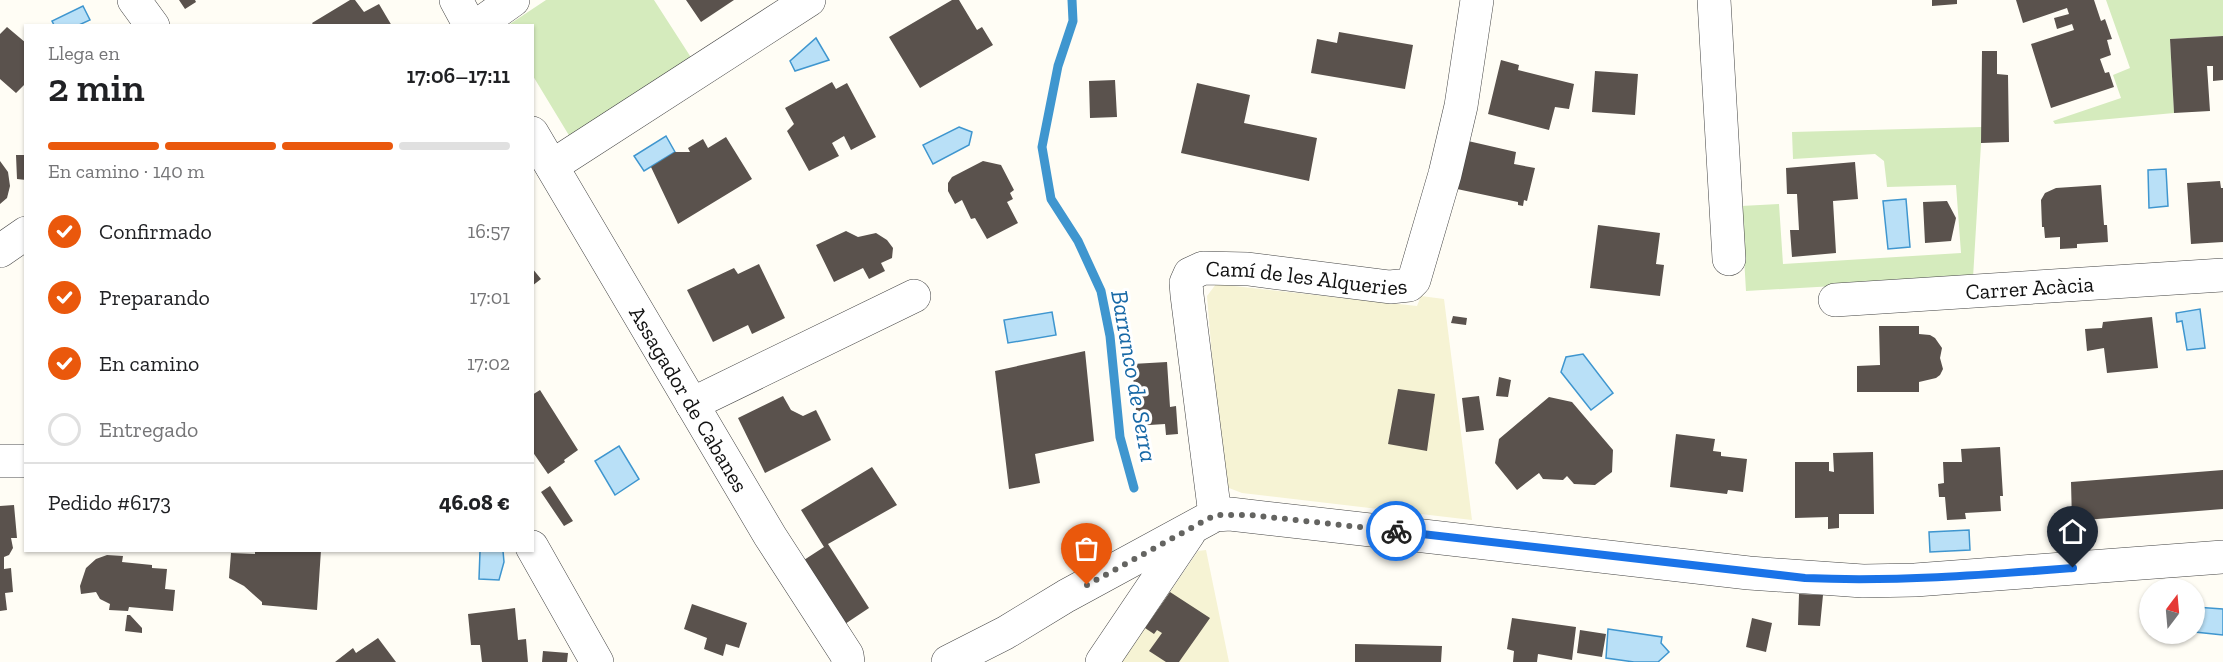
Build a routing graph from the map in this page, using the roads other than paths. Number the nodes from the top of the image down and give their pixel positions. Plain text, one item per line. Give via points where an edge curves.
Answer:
1 (134, 0) edge
2 (456, 0) edge
3 (513, 0) edge
4 (809, 0) edge
5 (1477, 0) edge
6 (1714, 0) edge
7 (152, 24) edge
8 (469, 24) edge
9 (480, 24) edge
10 (534, 136) edge
11 (552, 166) junction
12 (24, 234) edge
13 (0, 251) edge
14 (1730, 259) dead end
15 (2223, 275) edge
16 (914, 296) dead end
17 (1835, 300) dead end
18 (692, 404) junction
19 (0, 461) edge
20 (24, 461) edge
21 (1203, 522) junction
22 (534, 551) edge
23 (2223, 557) edge
24 (597, 662) edge
25 (848, 662) edge
26 (948, 662) edge
27 (1102, 662) edge

1 - 7 street
2 - 8 street
3 - 9 street
4 - 11 street
5 - 21 street, Camí de les Alqueries via 1461,106 1445,174 1414,280 1409,285 1248,269 1203,268 1190,274 1186,283
6 - 14 street
10 - 11 street, Assagador de Cabanes
11 - 18 street, Assagador de Cabanes
12 - 13 street
15 - 17 street, Carrer Acàcia
16 - 18 street
18 - 25 street, Assagador de Cabanes
19 - 20 street
21 - 23 street via 1250,515 1749,573 1852,580 1915,580
21 - 26 street
21 - 27 street
22 - 24 street

